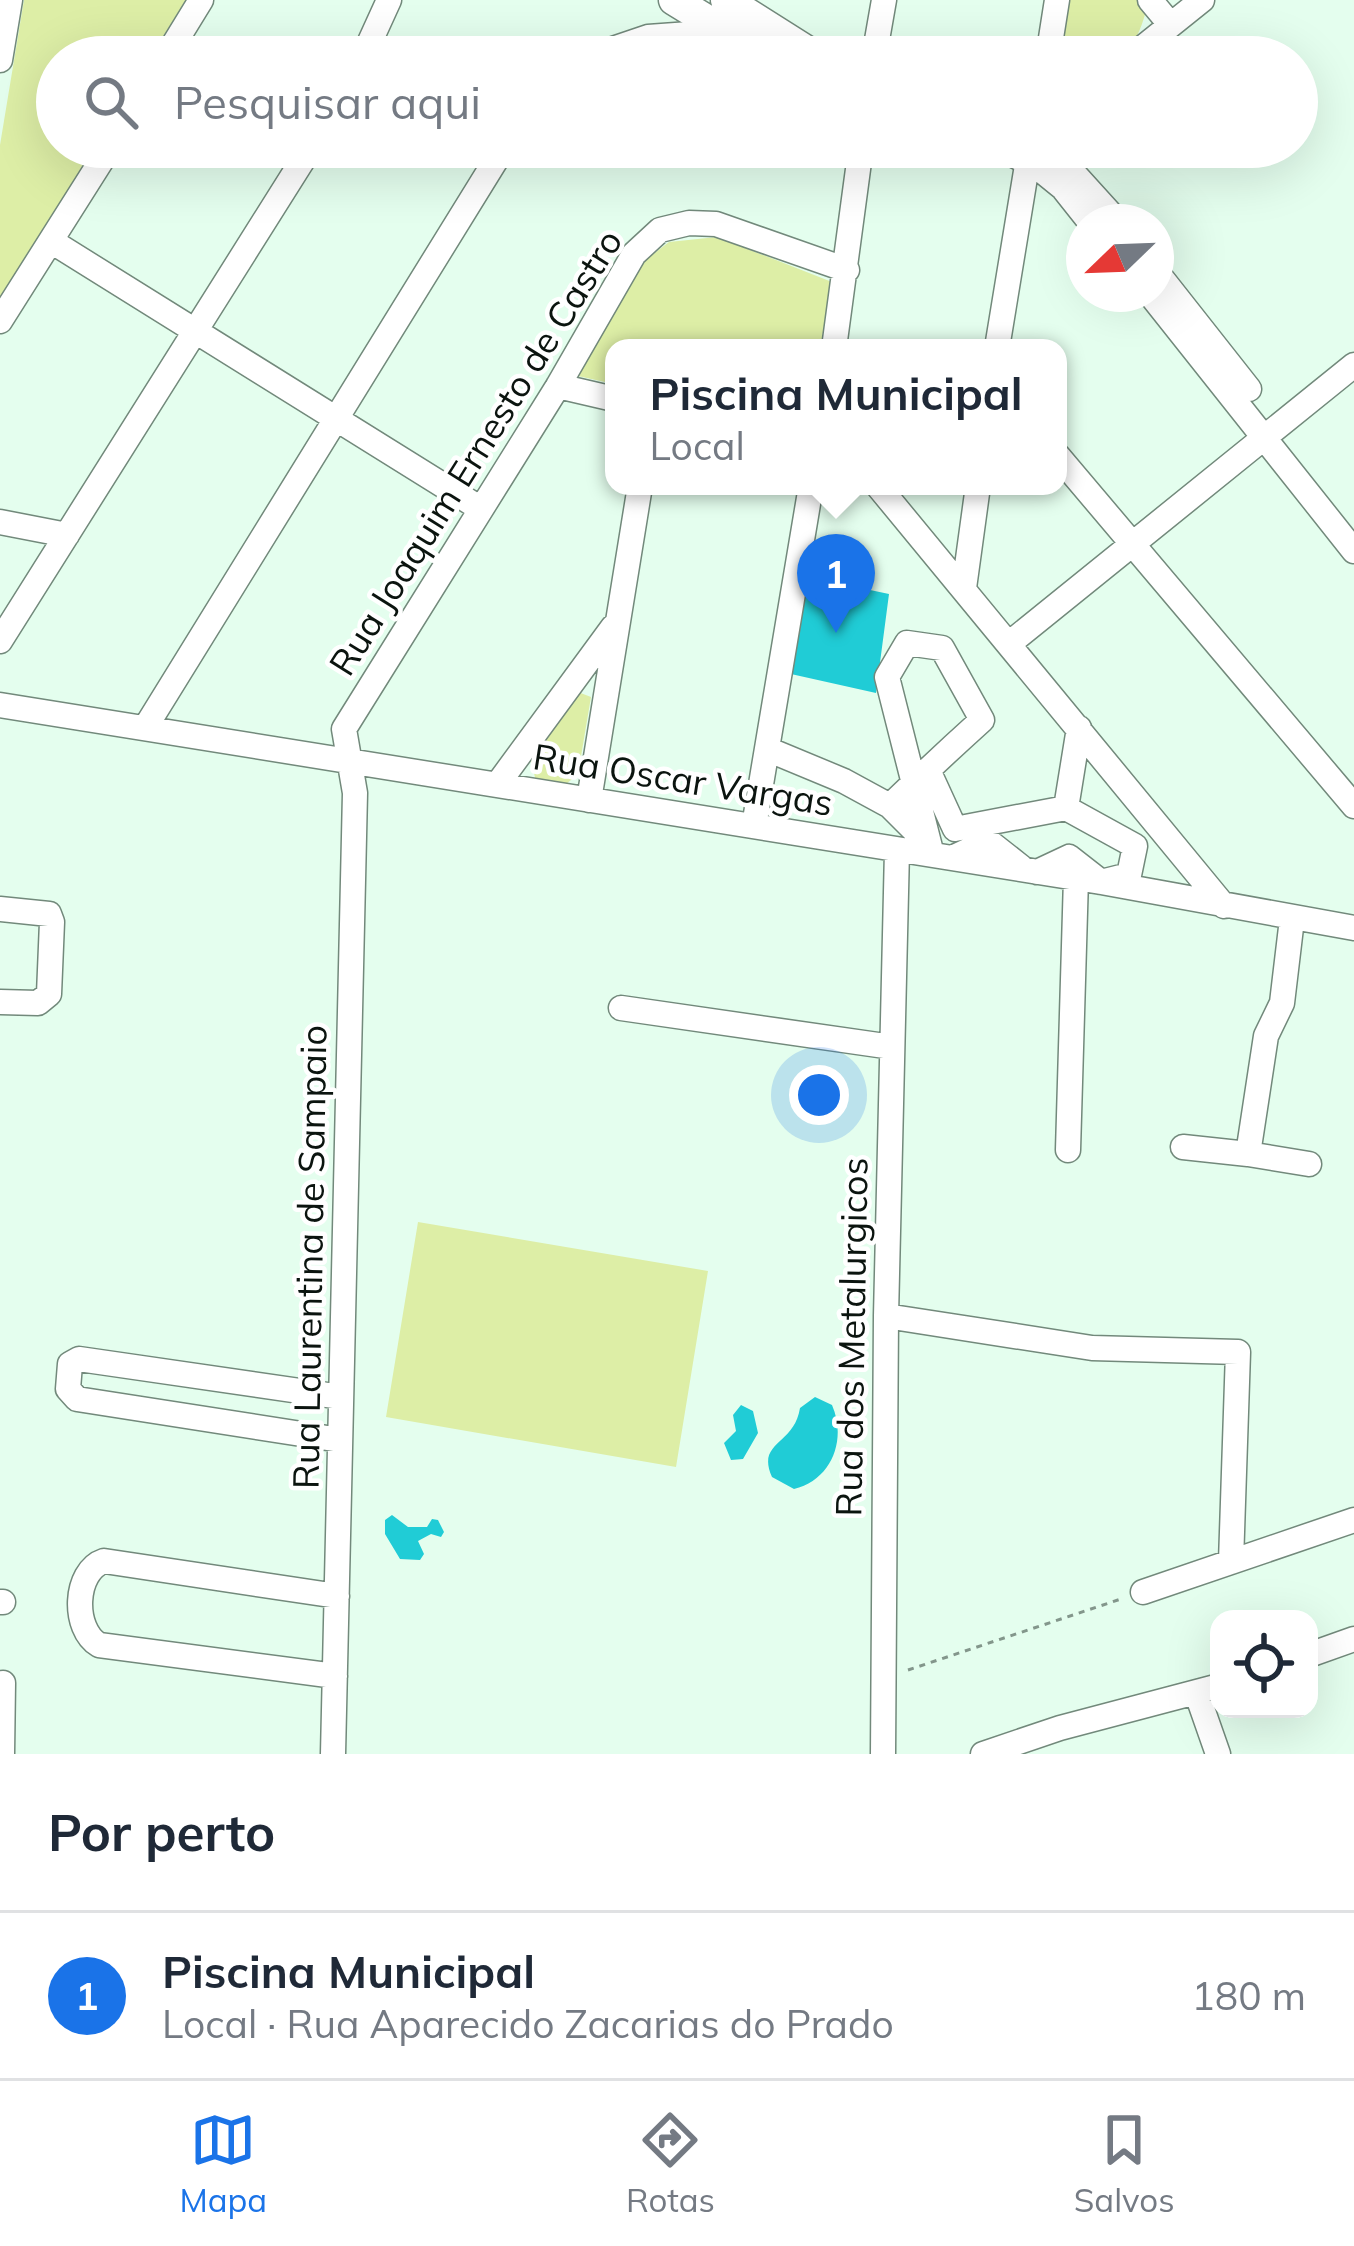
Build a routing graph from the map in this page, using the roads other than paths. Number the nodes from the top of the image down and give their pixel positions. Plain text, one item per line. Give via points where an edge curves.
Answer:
1 (10, 0) edge
2 (202, 0) edge
3 (389, 0) edge
4 (664, 0) edge
5 (674, 0) edge
6 (884, 0) edge
7 (1058, 0) edge
8 (1150, 0) edge
9 (1202, 0) edge
10 (735, 11) edge
11 (1170, 24) junction
12 (179, 36) edge
13 (377, 36) edge
14 (649, 36) edge
15 (654, 36) edge
16 (752, 36) edge
17 (779, 36) edge
18 (878, 36) edge
19 (1052, 36) edge
20 (1156, 36) edge
21 (0, 60) edge
22 (97, 168) edge
23 (298, 168) edge
24 (491, 168) edge
25 (859, 168) edge
26 (1024, 168) edge
27 (1044, 168) edge
28 (1050, 168) edge
29 (1076, 204) edge
30 (1095, 204) edge
31 (51, 241) junction
32 (847, 270) junction
33 (1174, 296) edge
34 (1166, 312) edge
35 (0, 321) edge
36 (195, 331) junction
37 (836, 339) edge
38 (999, 339) edge
39 (1354, 365) edge
40 (557, 386) junction
41 (605, 397) edge
42 (336, 419) junction
43 (1270, 429) junction
44 (1067, 467) edge
45 (639, 495) edge
46 (809, 495) edge
47 (886, 495) edge
48 (977, 495) edge
49 (481, 509) junction
50 (0, 523) edge
51 (1354, 523) edge
52 (67, 535) junction
53 (1130, 544) junction
54 (1354, 550) edge
55 (964, 588) junction
56 (618, 620) junction
57 (0, 640) edge
58 (1010, 643) junction
59 (0, 705) edge
60 (145, 728) junction
61 (1079, 728) junction
62 (767, 749) junction
63 (350, 761) junction
64 (921, 777) junction
65 (497, 785) junction
66 (589, 800) junction
67 (890, 806) junction
68 (1354, 806) edge
69 (1066, 808) junction
70 (754, 826) junction
71 (897, 850) junction
72 (940, 854) junction
73 (1031, 871) junction
74 (1076, 878) junction
75 (1102, 883) junction
76 (1224, 906) junction
77 (0, 909) edge
78 (1292, 919) junction
79 (1354, 928) edge
80 (0, 1002) edge
81 (621, 1008) dead end
82 (892, 1047) junction
83 (1183, 1147) dead end
84 (1068, 1150) dead end
85 (1248, 1154) junction
86 (1309, 1164) dead end
87 (886, 1316) junction
88 (341, 1397) junction
89 (340, 1441) junction
90 (1354, 1520) edge
91 (1231, 1562) junction
92 (1143, 1592) road end
93 (337, 1596) junction
94 (1354, 1640) edge
95 (1318, 1652) edge
96 (335, 1676) junction
97 (3, 1683) dead end
98 (1208, 1690) edge
99 (2, 1754) edge
100 (333, 1754) edge
101 (883, 1754) edge
102 (983, 1754) edge
103 (1218, 1754) edge

1 - 21 street
2 - 12 street
3 - 13 street
4 - 14 street
5 - 10 main road
6 - 18 street
7 - 19 street
8 - 11 street
9 - 11 street
10 - 15 street
10 - 16 main road
10 - 17 main road
11 - 20 street
22 - 31 street
23 - 36 street
24 - 42 street
25 - 32 street
26 - 38 street
27 - 29 street
28 - 30 street
31 - 35 street
31 - 36 street
32 - 37 street
32 - 40 street, Rua Joaquim Ernesto de Castro via 716,224 660,230 634,254
33 - 43 street
34 - 43 street
36 - 42 street
36 - 52 street
39 - 43 street
40 - 41 street
40 - 49 street, Rua Joaquim Ernesto de Castro
42 - 49 street
42 - 60 street
43 - 51 street
43 - 53 street
43 - 54 street
44 - 53 street
45 - 56 street
46 - 62 street
47 - 55 street
48 - 55 street
49 - 63 street, Rua Joaquim Ernesto de Castro via 344,729
50 - 52 street
52 - 57 street
53 - 58 street
53 - 68 street
55 - 58 street
56 - 65 street
56 - 66 street
58 - 61 street
59 - 60 street, Rua Oscar Vargas
60 - 63 street, Rua Oscar Vargas
61 - 69 street
61 - 76 street
62 - 67 street
62 - 70 street
63 - 65 street, Rua Oscar Vargas
63 - 88 street, Rua Laurentina de Sampaio via 356,793
64 - 64 street via 982,720 941,647 907,643 887,677
64 - 67 street
64 - 69 street via 955,829
64 - 72 street
65 - 66 street, Rua Oscar Vargas
66 - 70 street, Rua Oscar Vargas
67 - 72 street
69 - 75 street via 1135,846 1129,875
70 - 71 street, Rua Oscar Vargas
71 - 72 street, Rua Oscar Vargas
71 - 82 street, Rua dos Metalurgicos
72 - 73 street, Rua Oscar Vargas
73 - 74 street, Rua Oscar Vargas
73 - 75 street via 1069,857
74 - 75 street, Rua Oscar Vargas
74 - 84 street
75 - 76 street, Rua Oscar Vargas
76 - 78 street, Rua Oscar Vargas
77 - 80 street via 41,910 52,922 50,994 38,1003
78 - 79 street, Rua Oscar Vargas
78 - 85 street
81 - 82 street
82 - 87 street, Rua dos Metalurgicos
83 - 85 street
85 - 86 street
87 - 91 street via 1092,1348 1238,1352
87 - 101 street, Rua dos Metalurgicos
88 - 89 street, Rua Laurentina de Sampaio
88 - 89 street via 79,1359 70,1364 68,1389 77,1399
89 - 93 street, Rua Laurentina de Sampaio
90 - 91 street
91 - 92 street
93 - 96 street, Rua Laurentina de Sampaio
93 - 96 street via 104,1561 84,1576 81,1626 99,1645
94 - 95 street
96 - 100 street, Rua Laurentina de Sampaio
97 - 99 street
98 - 102 street
98 - 103 street

